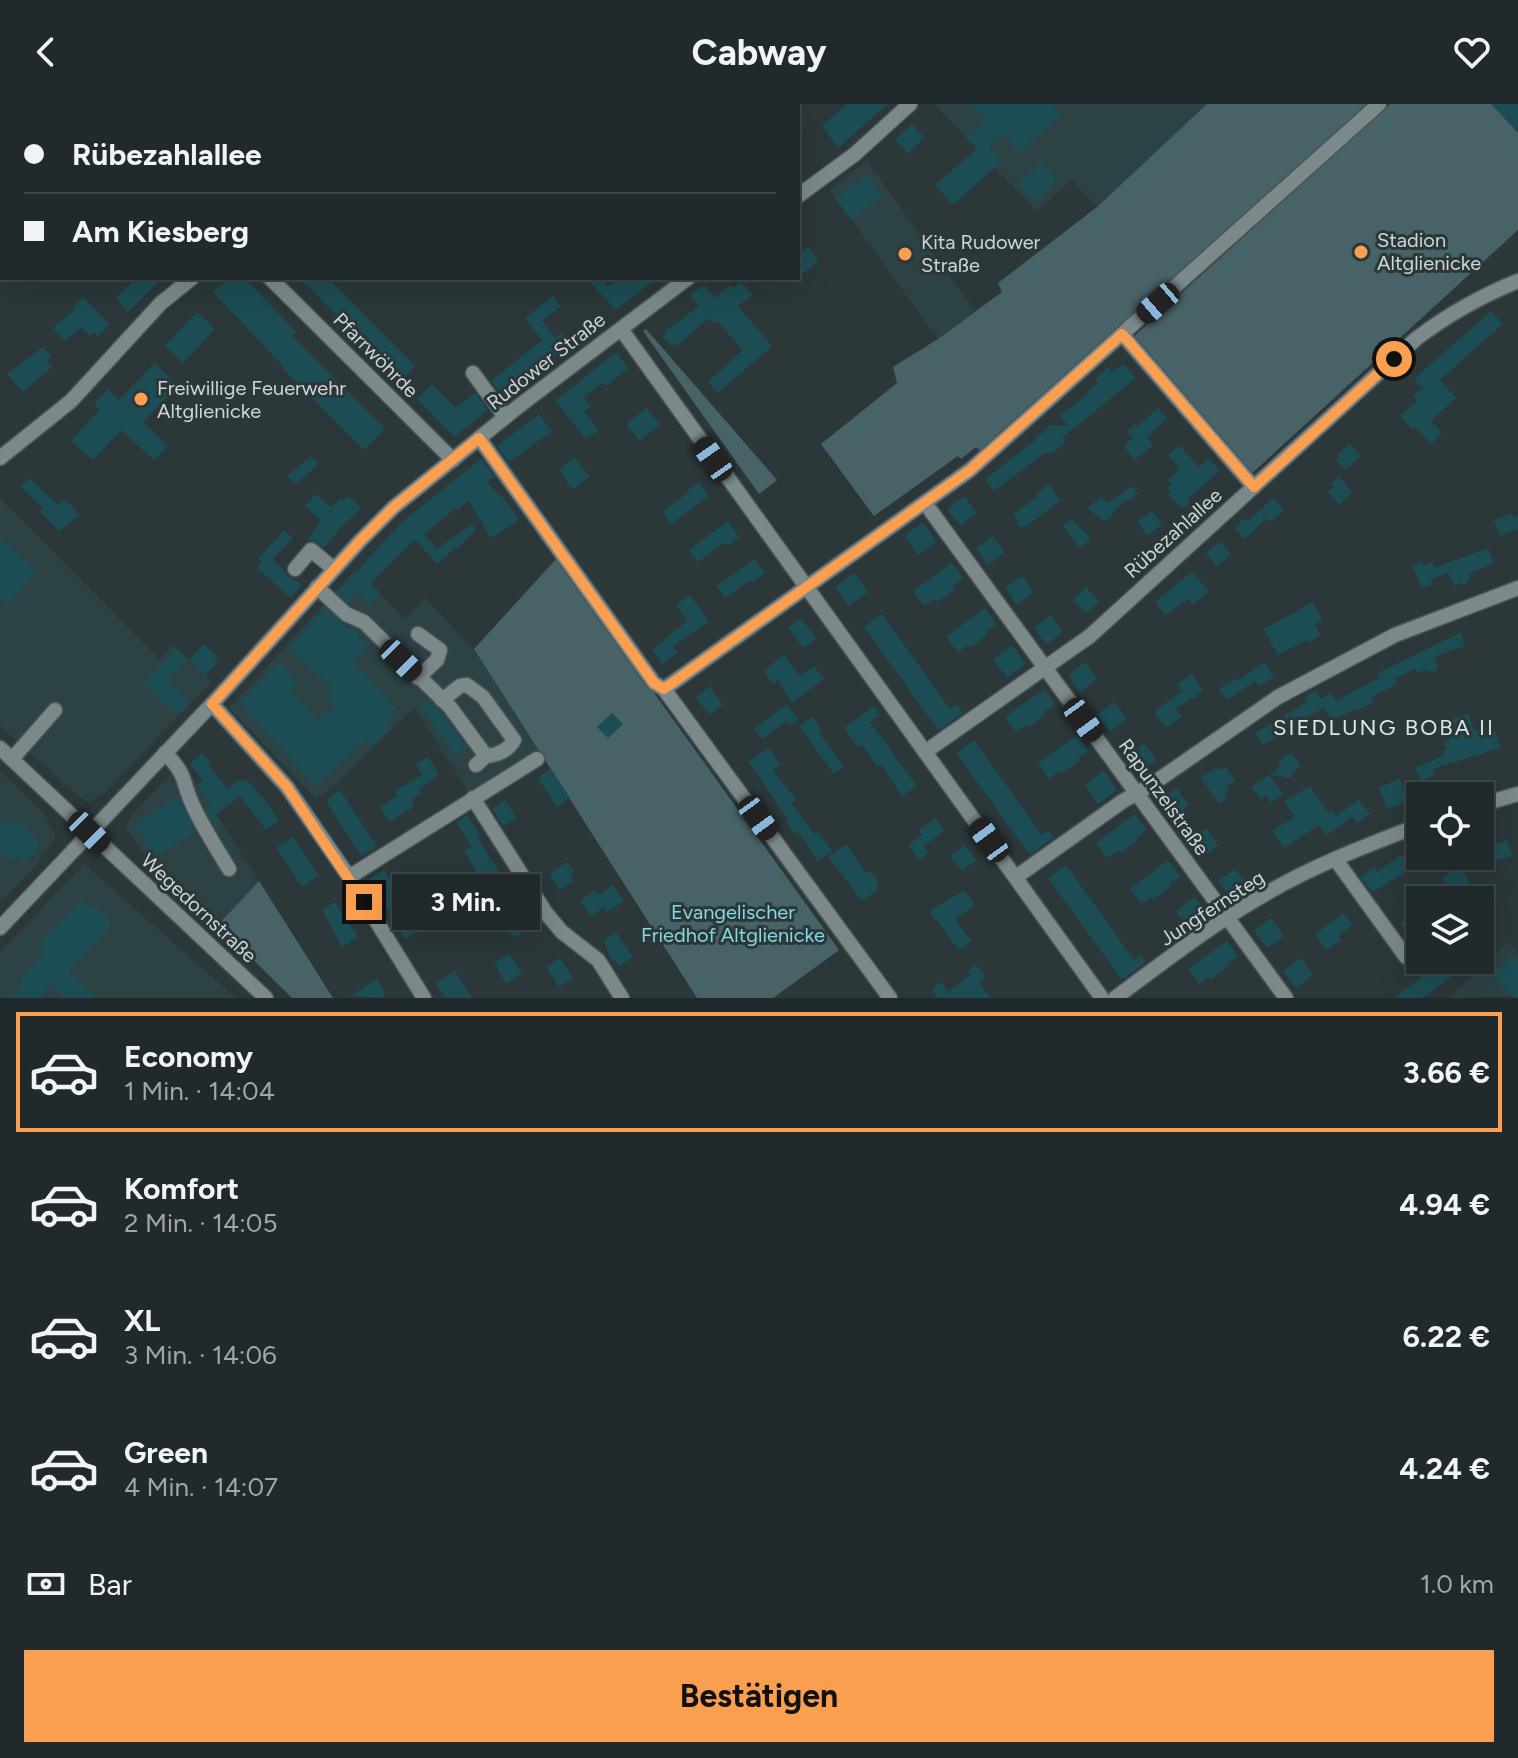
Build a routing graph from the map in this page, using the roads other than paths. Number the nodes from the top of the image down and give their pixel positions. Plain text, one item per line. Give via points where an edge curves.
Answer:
1 (910, 104) edge
2 (1379, 104) edge
3 (800, 195) edge
4 (190, 280) edge
5 (272, 280) edge
6 (685, 280) edge
7 (1518, 281) edge
8 (621, 329) junction
9 (1122, 334) junction
10 (473, 373) dead end
11 (505, 417) junction
12 (479, 438) junction
13 (0, 458) edge
14 (453, 460) junction
15 (1254, 487) junction
16 (925, 503) junction
17 (295, 569) dead end
18 (334, 569) junction
19 (317, 587) junction
20 (804, 587) junction
21 (1518, 588) edge
22 (418, 634) dead end
23 (1043, 668) junction
24 (418, 678) junction
25 (664, 689) junction
26 (442, 700) junction
27 (212, 704) junction
28 (55, 710) dead end
29 (0, 748) edge
30 (925, 752) junction
31 (165, 753) junction
32 (12, 759) junction
33 (537, 759) dead end
34 (1136, 794) junction
35 (1518, 794) edge
36 (473, 798) junction
37 (1494, 801) edge
38 (1406, 831) edge
39 (89, 832) junction
40 (1336, 860) junction
41 (229, 869) dead end
42 (349, 877) junction
43 (1016, 877) junction
44 (1226, 918) junction
45 (0, 928) edge
46 (1406, 957) dead end
47 (266, 998) edge
48 (424, 998) edge
49 (622, 998) edge
50 (890, 998) edge
51 (1102, 998) edge
52 (1115, 998) edge
53 (1286, 998) edge

1 - 3 street
2 - 9 street
4 - 13 street via 161,303 71,401
5 - 14 street, Pfarrwöhrde
6 - 8 street, Rudower Straße
7 - 15 street, Rübezahlallee via 1490,292 1417,338
8 - 11 street, Rudower Straße
8 - 20 street
9 - 15 street
9 - 16 street via 988,455
10 - 11 street
11 - 12 street, Rudower Straße
12 - 14 street, Rudower Straße
12 - 25 street via 654,683
14 - 18 street, Rudower Straße via 394,507
15 - 23 street, Rübezahlallee via 1090,636
16 - 20 street
16 - 23 street, Rapunzelstraße
17 - 18 street via 311,550
18 - 19 street, Rudower Straße
19 - 24 street via 346,614 364,622
19 - 27 street, Rudower Straße
20 - 25 street
20 - 30 street
21 - 34 street via 1395,635 1331,667 1235,724
22 - 24 street via 440,650
23 - 30 street, Rübezahlallee
23 - 34 street, Rapunzelstraße
24 - 26 street
25 - 50 street
26 - 26 street via 467,685 483,697 514,740 511,746 481,760
27 - 31 street, Rudower Straße
27 - 42 street via 287,787
28 - 32 street
29 - 32 street, Wegedornstraße
30 - 43 street
31 - 39 street, Rudower Straße
31 - 41 street via 186,779 194,809
32 - 39 street, Wegedornstraße
33 - 36 street
34 - 43 street
34 - 44 street, Rapunzelstraße
35 - 37 street
36 - 42 street
36 - 49 street via 546,913 598,960
38 - 40 street, Jungfernsteg
39 - 45 street, Rudower Straße
39 - 47 street, Wegedornstraße
40 - 44 street, Jungfernsteg
40 - 46 street
42 - 48 street
43 - 51 street
44 - 52 street, Jungfernsteg
44 - 53 street, Rapunzelstraße

